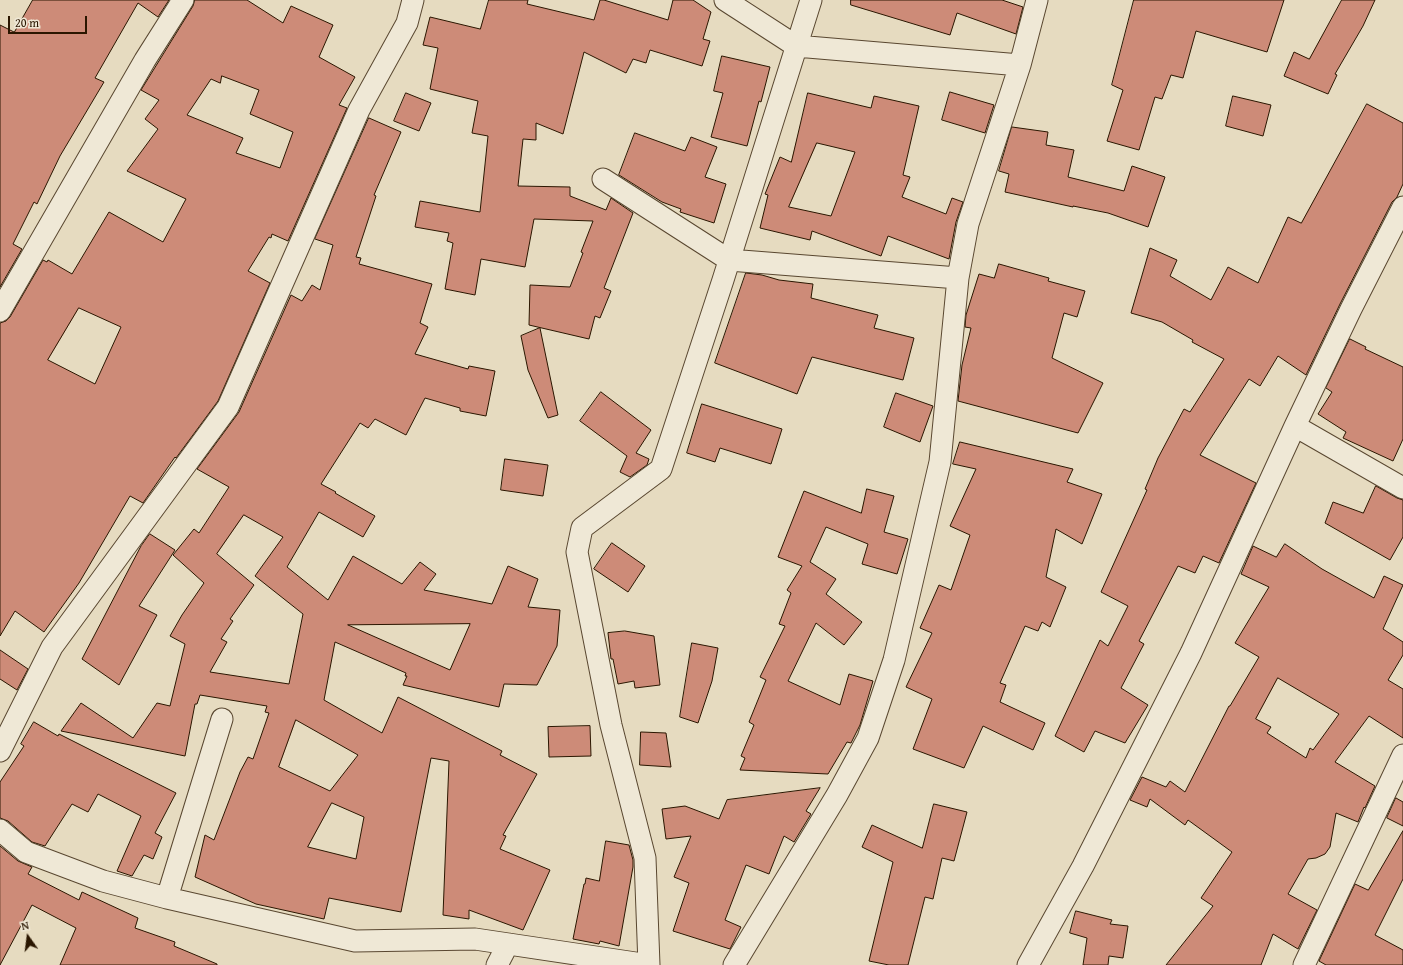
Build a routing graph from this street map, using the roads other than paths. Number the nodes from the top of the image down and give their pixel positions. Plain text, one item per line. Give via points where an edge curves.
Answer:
1 (183, 0) edge
2 (413, 0) edge
3 (724, 0) edge
4 (811, 0) edge
5 (1038, 0) edge
6 (796, 46) junction
7 (1020, 65) junction
8 (603, 179) dead end
9 (1403, 207) edge
10 (729, 260) junction
11 (958, 278) junction
12 (0, 311) edge
13 (1295, 426) junction
14 (1403, 488) edge
15 (222, 719) dead end
16 (0, 751) edge
17 (1403, 755) edge
18 (0, 830) edge
19 (167, 898) junction
20 (508, 944) junction
21 (496, 965) edge
22 (649, 965) edge
23 (734, 965) edge
24 (1028, 965) edge
25 (1304, 965) edge

1 - 12 street via 145,60
2 - 16 street via 407,23 359,110 228,407 52,647
3 - 6 street
4 - 6 street
5 - 7 street
6 - 7 street
6 - 10 street
7 - 11 street via 968,224
8 - 10 street
9 - 13 street
10 - 11 street
10 - 22 street via 661,468 582,528 577,552 611,725 645,858
11 - 23 street via 940,462 894,660 868,738 837,795
13 - 14 street
13 - 24 street via 1190,653 1083,866
15 - 19 street
17 - 25 street
18 - 19 street via 26,852 103,881
19 - 20 street via 355,941 475,939
20 - 21 street
20 - 22 street

